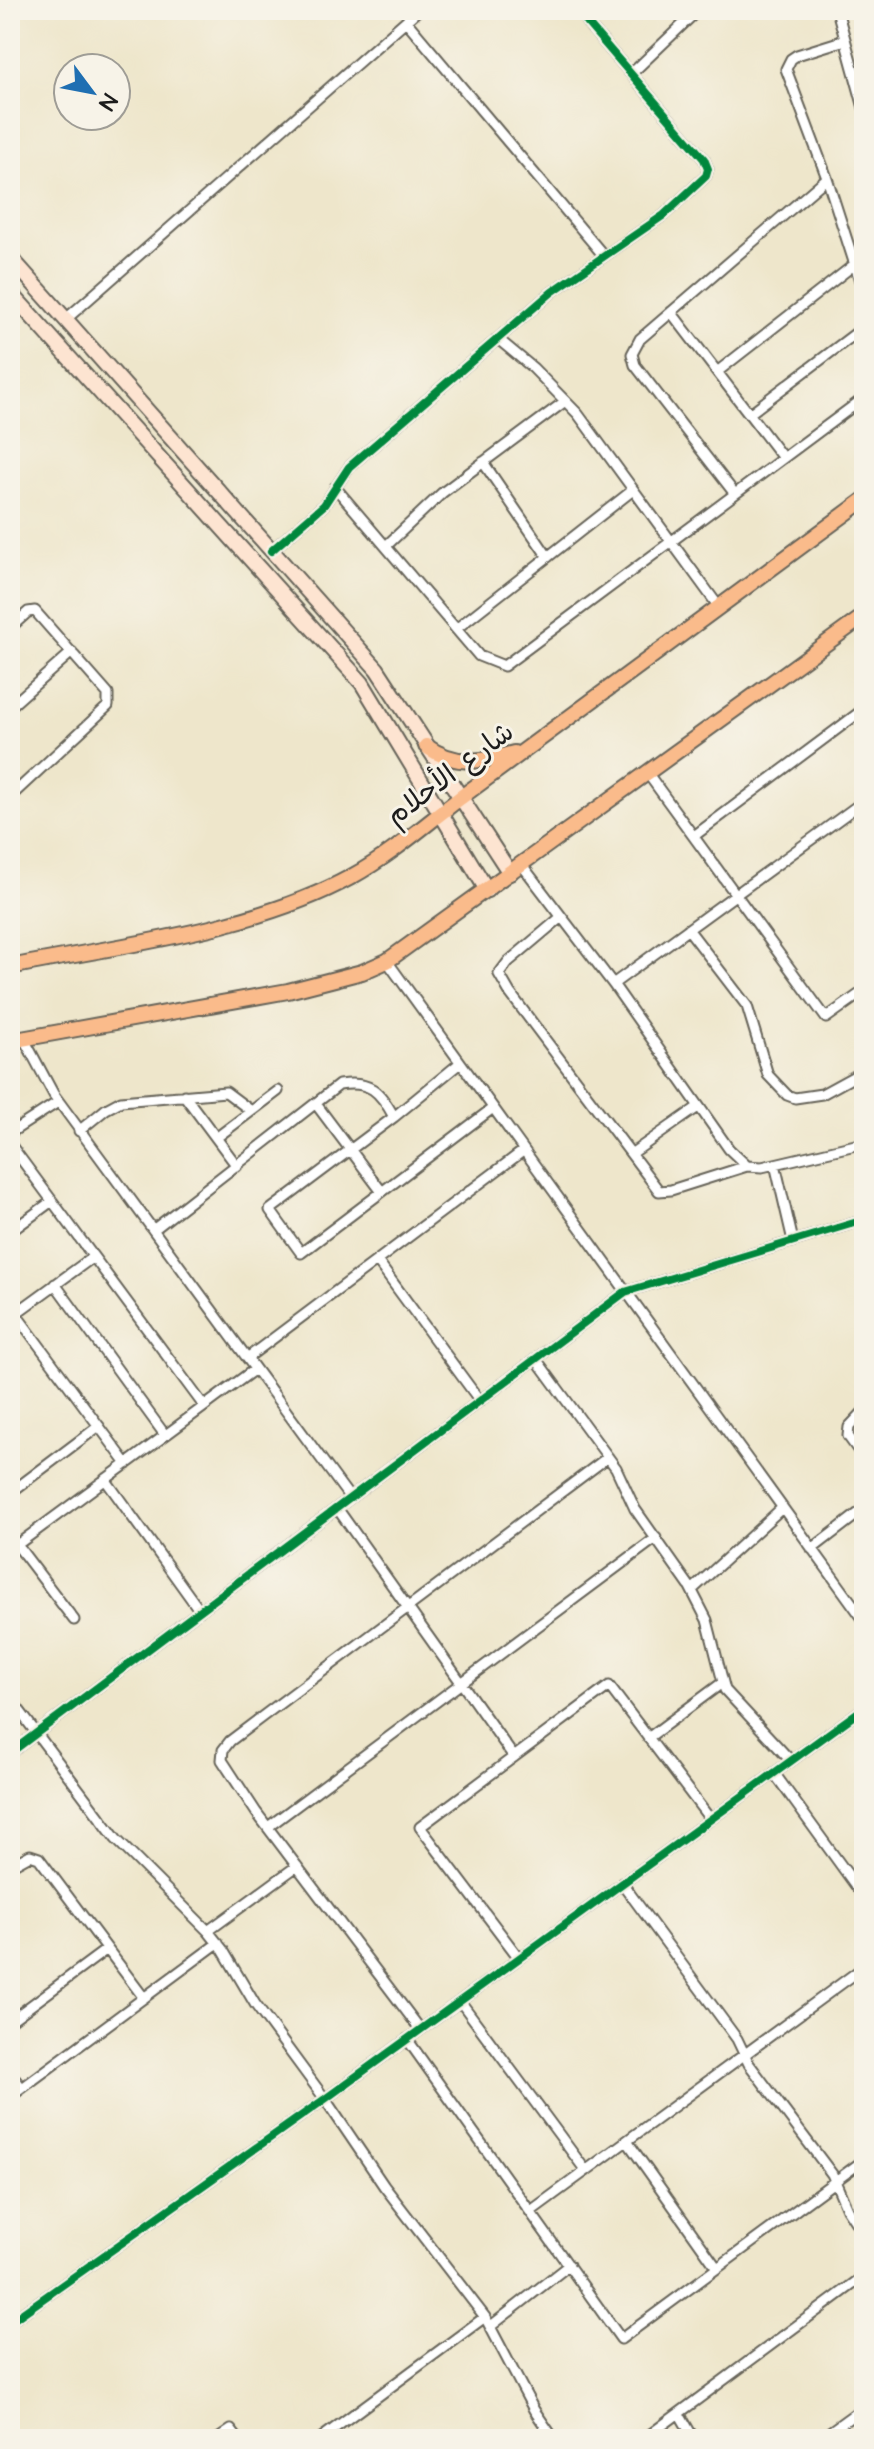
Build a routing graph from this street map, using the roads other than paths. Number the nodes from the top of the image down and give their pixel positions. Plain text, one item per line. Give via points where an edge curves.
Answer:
1 (418, 10) edge
2 (579, 10) edge
3 (698, 10) edge
4 (837, 10) edge
5 (406, 21) junction
6 (845, 40) junction
7 (631, 74) junction
8 (864, 108) edge
9 (827, 178) junction
10 (604, 256) junction
11 (10, 257) edge
12 (855, 264) junction
13 (10, 292) edge
14 (864, 293) edge
15 (671, 312) junction
16 (65, 320) junction
17 (864, 327) edge
18 (46, 334) junction
19 (498, 339) junction
20 (717, 372) junction
21 (864, 398) edge
22 (564, 402) junction
23 (749, 414) junction
24 (783, 458) junction
25 (483, 462) junction
26 (335, 487) junction
27 (633, 490) junction
28 (735, 494) junction
29 (864, 500) edge
30 (671, 542) junction
31 (386, 546) junction
32 (271, 551) junction
33 (548, 557) junction
34 (719, 607) junction
35 (322, 608) junction
36 (864, 616) edge
37 (307, 621) junction
38 (10, 628) edge
39 (456, 629) junction
40 (72, 652) junction
41 (10, 707) edge
42 (864, 709) edge
43 (426, 746) junction
44 (526, 749) junction
45 (648, 774) junction
46 (10, 797) edge
47 (460, 798) junction
48 (864, 801) edge
49 (442, 812) junction
50 (694, 836) junction
51 (516, 869) junction
52 (487, 890) junction
53 (737, 893) junction
54 (560, 918) junction
55 (688, 929) junction
56 (387, 961) junction
57 (10, 967) edge
58 (613, 984) junction
59 (864, 991) edge
60 (17, 1040) edge
61 (460, 1063) junction
62 (863, 1076) edge
63 (278, 1091) dead end
64 (184, 1095) junction
65 (58, 1102) junction
66 (316, 1104) junction
67 (698, 1107) junction
68 (493, 1108) junction
69 (250, 1110) junction
70 (394, 1117) junction
71 (79, 1131) junction
72 (10, 1133) edge
73 (216, 1138) junction
74 (864, 1143) edge
75 (10, 1144) edge
76 (350, 1150) junction
77 (523, 1151) junction
78 (631, 1154) junction
79 (775, 1164) junction
80 (237, 1166) junction
81 (747, 1166) junction
82 (382, 1192) junction
83 (52, 1201) junction
84 (864, 1220) edge
85 (153, 1230) junction
86 (10, 1232) edge
87 (793, 1241) junction
88 (93, 1257) junction
89 (377, 1261) junction
90 (55, 1284) junction
91 (625, 1292) junction
92 (12, 1315) edge
93 (247, 1358) junction
94 (536, 1359) junction
95 (255, 1369) junction
96 (480, 1401) junction
97 (204, 1406) junction
98 (864, 1411) edge
99 (99, 1426) junction
100 (165, 1435) junction
101 (608, 1457) junction
102 (864, 1458) edge
103 (127, 1464) junction
104 (105, 1479) junction
105 (10, 1493) edge
106 (350, 1498) junction
107 (337, 1508) junction
108 (782, 1508) junction
109 (864, 1509) edge
110 (656, 1538) junction
111 (13, 1548) edge
112 (812, 1549) junction
113 (692, 1590) junction
114 (407, 1608) junction
115 (200, 1611) junction
116 (74, 1620) dead end
117 (864, 1620) edge
118 (461, 1683) junction
119 (722, 1683) junction
120 (10, 1698) edge
121 (864, 1708) edge
122 (37, 1733) junction
123 (648, 1738) junction
124 (10, 1753) edge
125 (514, 1757) junction
126 (791, 1761) junction
127 (774, 1773) junction
128 (710, 1819) junction
129 (268, 1827) junction
130 (10, 1866) edge
131 (297, 1866) junction
132 (622, 1883) junction
133 (864, 1897) edge
134 (208, 1931) junction
135 (218, 1943) junction
136 (107, 1949) junction
137 (519, 1958) junction
138 (863, 1970) edge
139 (144, 1998) junction
140 (460, 2001) junction
141 (10, 2021) edge
142 (420, 2029) junction
143 (407, 2039) junction
144 (745, 2055) junction
145 (10, 2073) edge
146 (22, 2088) junction
147 (10, 2097) edge
148 (325, 2099) junction
149 (627, 2141) junction
150 (864, 2160) edge
151 (586, 2171) junction
152 (835, 2181) junction
153 (531, 2211) junction
154 (864, 2235) edge
155 (569, 2265) junction
156 (717, 2268) junction
157 (864, 2276) edge
158 (485, 2317) junction
159 (10, 2322) edge
160 (491, 2326) junction
161 (864, 2407) edge
162 (679, 2413) junction
163 (218, 2439) edge
164 (238, 2439) edge
165 (320, 2439) edge
166 (554, 2439) edge
167 (644, 2439) edge
168 (694, 2439) edge
169 (820, 2439) edge

1 - 5 street
2 - 7 street
3 - 7 street
4 - 6 street
5 - 10 street
5 - 16 street
6 - 8 street
6 - 9 street via 797,55 786,69
7 - 10 street via 708,169 664,215
9 - 12 street
9 - 15 street
10 - 19 street
11 - 16 main road
12 - 14 street
12 - 20 street
13 - 18 main road
15 - 20 street
15 - 28 street via 640,339 632,354 635,365
16 - 18 main road
16 - 32 main road
17 - 23 street
18 - 37 main road
19 - 22 street
19 - 26 street via 349,467
20 - 23 street
21 - 24 street
22 - 25 street
22 - 27 street
23 - 24 street
24 - 28 street
25 - 31 street
25 - 33 street
26 - 31 street
26 - 32 street via 324,505
27 - 30 street
27 - 33 street
28 - 30 street
29 - 34 main road, شارع الأحلام
30 - 34 street
30 - 39 street via 504,666 479,656
31 - 39 street
32 - 35 main road
33 - 39 street
34 - 44 main road, شارع الأحلام
35 - 37 main road
35 - 43 main road via 377,669
36 - 45 main road
37 - 49 main road via 362,683
38 - 40 street via 35,611
40 - 41 street
40 - 46 street via 108,694 108,706
42 - 50 street
43 - 44 main road via 471,762
43 - 47 main road
44 - 47 main road, شارع الأحلام
45 - 50 street
45 - 51 main road
47 - 49 main road, شارع الأحلام
47 - 51 main road
48 - 53 street
49 - 52 main road
49 - 57 main road, شارع الأحلام via 399,847 304,899 219,926
50 - 53 street
51 - 52 main road
51 - 54 street
52 - 56 main road
53 - 55 street
53 - 59 street via 826,1018
54 - 58 street
54 - 78 street via 499,974
55 - 58 street
55 - 62 street via 747,1006 768,1075 787,1095 822,1094
56 - 60 main road via 288,991
56 - 61 street
58 - 67 street
60 - 65 street
61 - 68 street
61 - 70 street
63 - 69 street
64 - 69 street via 226,1092
64 - 71 street via 121,1101
64 - 73 street
65 - 71 street
65 - 72 street
66 - 70 street via 339,1085 358,1082 384,1099
66 - 76 street
66 - 80 street
67 - 78 street
67 - 81 street
68 - 77 street
68 - 82 street
69 - 73 street
70 - 76 street
71 - 85 street
73 - 80 street
74 - 79 street
75 - 83 street
76 - 82 street
76 - 82 street via 270,1210 301,1253
77 - 89 street
77 - 91 street
78 - 81 street via 659,1191
79 - 81 street
79 - 87 street
80 - 85 street
83 - 86 street
83 - 88 street
84 - 87 street
85 - 93 street
87 - 91 street
88 - 90 street
88 - 97 street
89 - 93 street
89 - 96 street
90 - 92 street
90 - 100 street
91 - 94 street
91 - 108 street
92 - 99 street
93 - 95 street
94 - 96 street
94 - 101 street
95 - 97 street
95 - 106 street
96 - 106 street
97 - 100 street
98 - 102 street via 849,1427 848,1436
99 - 103 street
99 - 105 street
100 - 103 street
101 - 110 street
101 - 114 street
103 - 104 street
104 - 111 street
104 - 115 street
106 - 107 street
107 - 114 street
107 - 115 street
108 - 112 street
108 - 113 street
109 - 112 street
110 - 113 street
110 - 118 street
111 - 116 street
112 - 117 street
113 - 119 street via 716,1647
114 - 118 street
114 - 129 street via 223,1750 222,1760
115 - 122 street
118 - 125 street
118 - 129 street
119 - 123 street
119 - 126 street
120 - 122 street
121 - 126 street
122 - 124 street
122 - 134 street via 116,1839
123 - 125 street via 609,1686
123 - 128 street
125 - 137 street via 420,1827
126 - 127 street
127 - 128 street
127 - 133 street
128 - 132 street
129 - 131 street
130 - 136 street via 30,1855 39,1858
131 - 134 street
131 - 142 street
132 - 137 street
132 - 144 street
134 - 135 street
135 - 139 street
135 - 148 street
136 - 139 street
136 - 141 street
137 - 140 street
138 - 144 street
139 - 146 street
140 - 142 street
140 - 151 street
142 - 143 street
143 - 148 street
143 - 153 street
144 - 149 street
144 - 152 street
145 - 146 street
146 - 147 street
148 - 158 street
148 - 159 street
149 - 151 street
149 - 156 street
150 - 152 street
151 - 153 street
152 - 154 street
152 - 156 street
153 - 155 street
155 - 156 street via 621,2339
155 - 160 street
157 - 162 street
158 - 160 street
158 - 165 street
160 - 166 street
161 - 169 street
162 - 167 street
162 - 168 street
163 - 164 street via 231,2430

